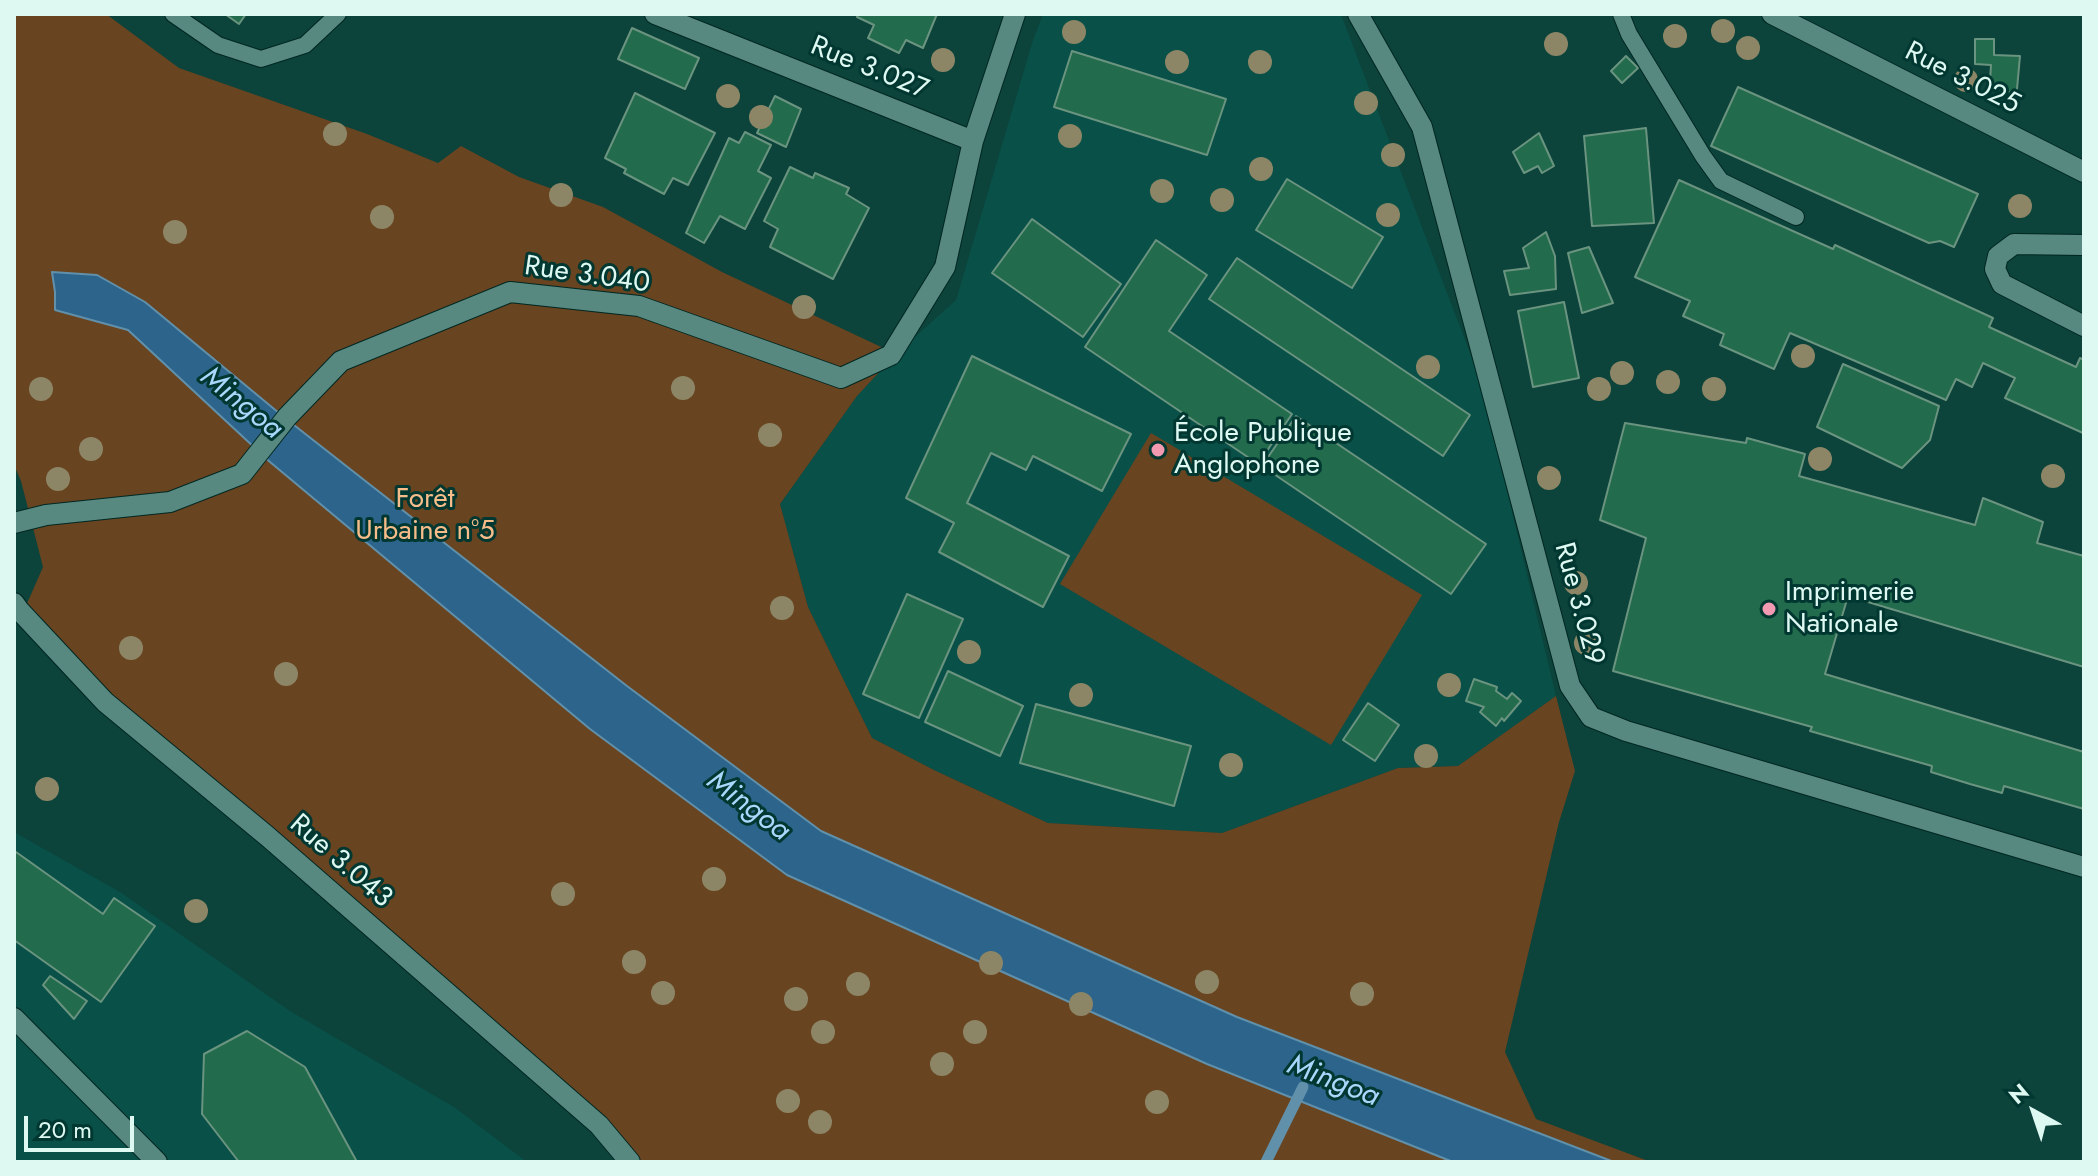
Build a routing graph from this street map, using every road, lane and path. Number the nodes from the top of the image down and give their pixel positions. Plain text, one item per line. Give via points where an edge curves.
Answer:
1 (173, 14) edge
2 (338, 14) edge
3 (655, 14) edge
4 (1015, 14) edge
5 (1358, 14) edge
6 (1621, 14) edge
7 (1772, 14) edge
8 (973, 141) junction
9 (2084, 172) edge
10 (1796, 217) dead end
11 (2084, 245) edge
12 (2084, 326) edge
13 (14, 523) edge
14 (14, 603) edge
15 (2084, 867) edge
16 (14, 1018) edge
17 (157, 1162) edge
18 (630, 1162) edge

1 - 2 lane via 218,45 261,59 305,45
3 - 8 street, Rue 3.027
4 - 8 street, Rue 3.040
5 - 15 street, Rue 3.029 via 1422,127 1570,686 1591,717
6 - 10 lane via 1721,181
7 - 9 street, Rue 3.025
8 - 13 street, Rue 3.040 via 945,267 891,355 841,378 639,306 510,292 341,361 242,474 170,502
11 - 12 street via 2014,244 1998,256 1995,269 2002,284
14 - 18 street, Rue 3.043 via 105,702 599,1125
16 - 17 street

